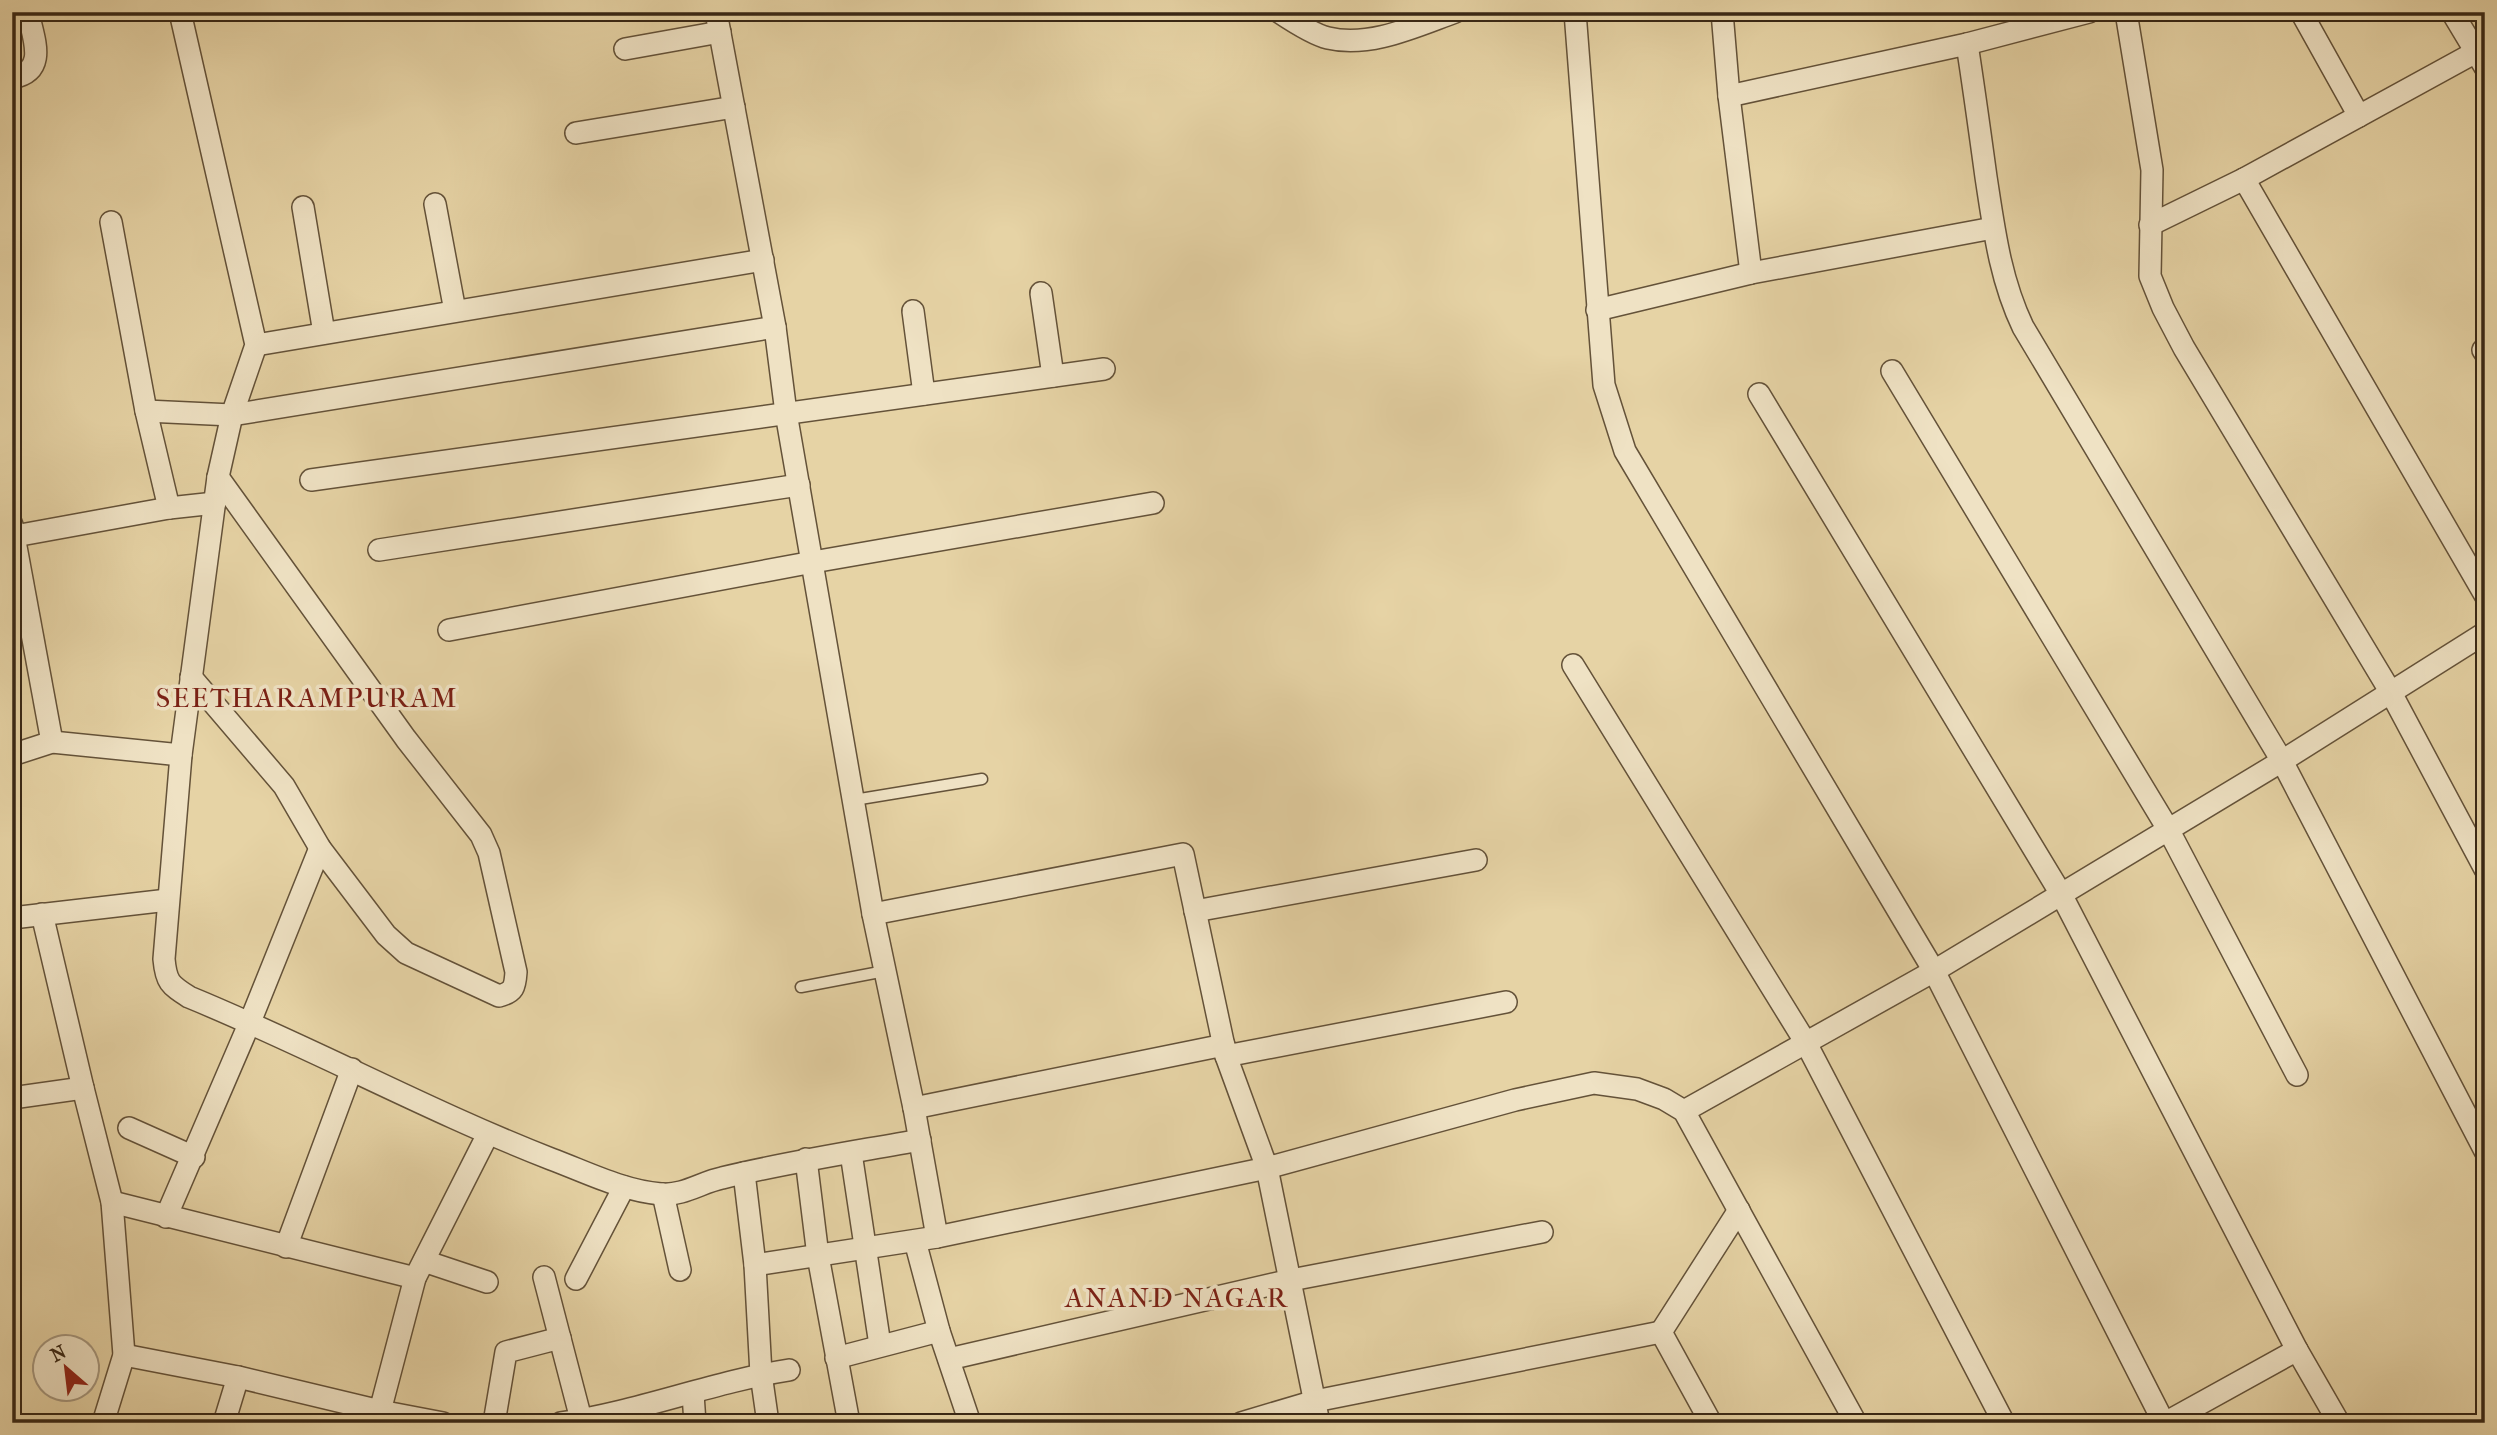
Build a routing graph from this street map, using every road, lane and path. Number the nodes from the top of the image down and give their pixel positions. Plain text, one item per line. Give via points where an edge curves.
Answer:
1 (27, 12) edge
2 (180, 12) edge
3 (1279, 12) edge
4 (1455, 12) edge
5 (1575, 12) edge
6 (1722, 12) edge
7 (2089, 12) edge
8 (2126, 12) edge
9 (2301, 12) edge
10 (2452, 12) edge
11 (718, 22) edge
12 (1968, 44) junction
13 (625, 49) dead end
14 (2482, 55) edge
15 (12, 78) edge
16 (1729, 96) junction
17 (734, 107) junction
18 (2359, 116) junction
19 (576, 133) dead end
20 (2244, 179) junction
21 (435, 204) dead end
22 (303, 207) dead end
23 (111, 222) dead end
24 (2150, 225) junction
25 (1993, 228) junction
26 (763, 260) junction
27 (1751, 272) junction
28 (1041, 293) dead end
29 (1597, 310) junction
30 (455, 311) junction
31 (913, 311) dead end
32 (775, 327) junction
33 (324, 334) junction
34 (256, 345) junction
35 (1104, 369) dead end
36 (1892, 371) dead end
37 (1053, 376) junction
38 (925, 394) junction
39 (1759, 394) dead end
40 (146, 411) junction
41 (786, 413) junction
42 (232, 415) junction
43 (218, 477) junction
44 (311, 480) dead end
45 (799, 485) junction
46 (215, 503) junction
47 (1153, 503) dead end
48 (169, 508) junction
49 (14, 531) edge
50 (379, 550) dead end
51 (813, 562) junction
52 (2485, 595) edge
53 (449, 630) dead end
54 (2485, 633) edge
55 (1573, 665) dead end
56 (191, 677) junction
57 (2389, 691) junction
58 (52, 742) junction
59 (12, 755) edge
60 (181, 755) junction
61 (2282, 761) junction
62 (982, 779) dead end
63 (854, 800) junction
64 (2168, 829) junction
65 (320, 848) junction
66 (1476, 860) dead end
67 (2485, 869) edge
68 (2061, 894) junction
69 (168, 900) junction
70 (1195, 911) junction
71 (42, 914) junction
72 (873, 914) junction
73 (12, 918) edge
74 (885, 971) junction
75 (1934, 971) junction
76 (802, 987) dead end
77 (1506, 1002) dead end
78 (250, 1022) junction
79 (1806, 1042) junction
80 (1225, 1051) junction
81 (352, 1069) junction
82 (2297, 1075) dead end
83 (83, 1088) junction
84 (12, 1098) edge
85 (914, 1108) junction
86 (1684, 1111) junction
87 (2477, 1114) edge
88 (129, 1128) dead end
89 (488, 1134) junction
90 (919, 1140) junction
91 (2485, 1151) edge
92 (850, 1153) junction
93 (194, 1157) junction
94 (806, 1159) junction
95 (1267, 1168) junction
96 (744, 1173) junction
97 (624, 1187) junction
98 (663, 1194) junction
99 (113, 1202) junction
100 (1739, 1210) junction
101 (166, 1217) junction
102 (1542, 1233) dead end
103 (937, 1237) junction
104 (915, 1241) junction
105 (286, 1247) junction
106 (865, 1249) junction
107 (818, 1256) junction
108 (755, 1265) junction
109 (420, 1270) junction
110 (680, 1270) dead end
111 (544, 1277) dead end
112 (576, 1279) dead end
113 (1291, 1280) junction
114 (487, 1282) dead end
115 (939, 1331) junction
116 (1661, 1332) junction
117 (560, 1338) junction
118 (880, 1345) junction
119 (2297, 1350) junction
120 (124, 1355) junction
121 (836, 1359) junction
122 (949, 1359) junction
123 (789, 1370) dead end
124 (761, 1374) junction
125 (238, 1377) junction
126 (693, 1394) junction
127 (1315, 1401) junction
128 (379, 1417) edge
129 (575, 1422) edge
130 (103, 1423) edge
131 (224, 1423) edge
132 (443, 1423) edge
133 (494, 1423) edge
134 (695, 1423) edge
135 (768, 1423) edge
136 (849, 1423) edge
137 (970, 1423) edge
138 (1241, 1423) edge
139 (1319, 1423) edge
140 (1711, 1423) edge
141 (1856, 1423) edge
142 (2004, 1423) edge
143 (2164, 1423) edge
144 (2339, 1423) edge

1 - 15 street via 36,53 34,66 23,76
2 - 34 street
3 - 4 street via 1327,38 1364,40
5 - 29 street
6 - 16 street
7 - 12 street
8 - 24 street via 2152,170
9 - 18 street
10 - 14 street
11 - 13 street
11 - 17 street
12 - 16 street
12 - 25 street
14 - 18 street
16 - 27 street
17 - 19 street
17 - 26 street
18 - 20 street
20 - 24 street
20 - 52 street
21 - 30 street
22 - 33 street
23 - 40 street
24 - 57 street via 2150,276 2163,309
25 - 27 street
25 - 61 street via 2011,303 2023,327
26 - 30 street
26 - 32 street
27 - 29 street
28 - 37 street
29 - 75 street via 1604,385 1625,451
30 - 33 street
31 - 38 street
32 - 41 street
32 - 42 street
33 - 34 street
34 - 42 street
35 - 37 street
36 - 64 street
37 - 38 street
38 - 41 street
39 - 68 street
40 - 42 street
40 - 48 street
41 - 44 street
41 - 45 street
42 - 43 street
43 - 46 street
43 - 65 street via 481,835 516,972 515,987 499,996 406,953 386,935
45 - 50 street
45 - 51 street
46 - 48 street
46 - 56 street
47 - 51 street
48 - 49 street
49 - 58 street
51 - 53 street
51 - 63 street
54 - 57 street
55 - 79 street
56 - 60 street
56 - 65 street via 284,786
57 - 61 street
57 - 67 street
58 - 59 street
58 - 60 street
60 - 69 street
61 - 64 street
61 - 87 street
62 - 63 lane
63 - 72 street
64 - 68 street
64 - 82 street
65 - 78 street
66 - 70 street
68 - 75 street
68 - 119 street
69 - 71 street
69 - 78 street via 166,977 188,997
70 - 72 street via 1183,854
70 - 80 street
71 - 73 street
71 - 83 street
72 - 74 street
74 - 76 lane
74 - 85 street
75 - 79 street
75 - 143 street
77 - 80 street
78 - 81 street
78 - 93 street
79 - 86 street
79 - 142 street
80 - 85 street
80 - 95 street
81 - 89 street
81 - 105 street
83 - 84 street
83 - 99 street
85 - 90 street
86 - 95 street via 1637,1089 1594,1083
86 - 100 street
87 - 91 street
88 - 93 street
89 - 97 street
89 - 109 street
90 - 92 street
90 - 103 street
92 - 94 street
92 - 106 street
93 - 101 street
94 - 96 street
94 - 107 street
95 - 103 street
95 - 113 street
96 - 98 street
96 - 108 street
97 - 98 street
97 - 112 street
98 - 110 street
99 - 101 street
99 - 120 street
100 - 116 street
100 - 141 street
101 - 105 street
102 - 113 street
103 - 104 street
104 - 106 street
104 - 115 street
105 - 109 street
106 - 107 street
106 - 118 street
107 - 108 street
107 - 121 street
108 - 124 street
109 - 114 street
109 - 128 street
111 - 117 street
113 - 122 street
113 - 127 street
115 - 118 street
115 - 122 street
116 - 127 street
116 - 140 street
117 - 129 street
117 - 133 street via 506,1352
118 - 121 street
119 - 143 street
119 - 144 street
120 - 125 street
120 - 130 street
121 - 136 street
122 - 137 street
123 - 124 street
124 - 126 street
124 - 135 street
125 - 128 street
125 - 131 street
126 - 129 street
126 - 134 street
127 - 138 street
127 - 139 street
128 - 132 street

